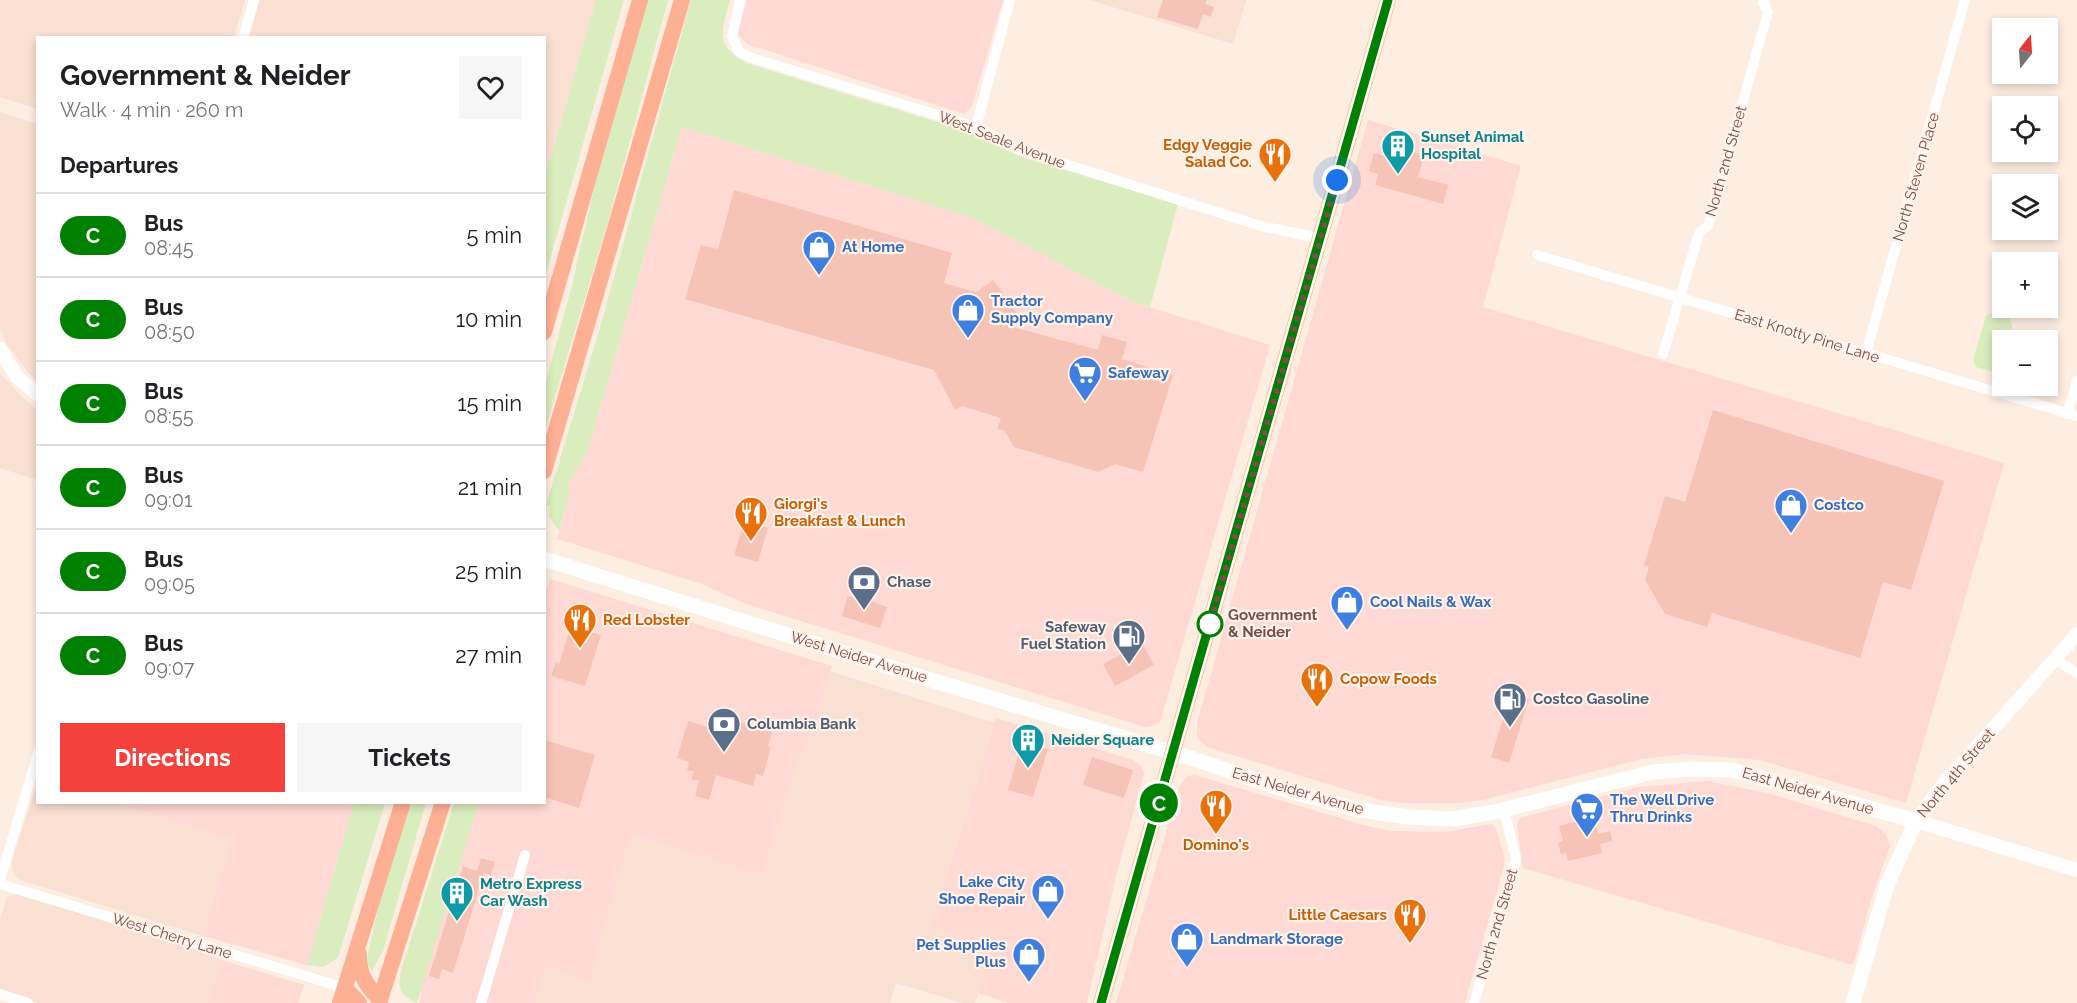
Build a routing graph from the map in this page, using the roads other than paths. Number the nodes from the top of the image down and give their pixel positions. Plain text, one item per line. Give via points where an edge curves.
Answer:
1 (254, 0) edge
2 (640, 0) edge
3 (682, 0) edge
4 (740, 0) edge
5 (1010, 0) edge
6 (1388, 0) edge
7 (1764, 0) edge
8 (1965, 0) edge
9 (244, 36) edge
10 (976, 127) junction
11 (1320, 238) junction
12 (1537, 255) dead end
13 (1679, 298) junction
14 (546, 326) edge
15 (0, 349) edge
16 (1866, 353) junction
17 (1663, 354) dead end
18 (2077, 381) edge
19 (36, 393) edge
20 (2072, 415) edge
21 (546, 464) edge
22 (546, 560) edge
23 (2077, 634) edge
24 (2055, 659) junction
25 (2077, 673) edge
26 (1174, 753) junction
27 (36, 759) edge
28 (402, 804) edge
29 (442, 804) edge
30 (1504, 809) junction
31 (1916, 821) junction
32 (525, 855) dead end
33 (2, 866) edge
34 (2077, 870) edge
35 (0, 882) edge
36 (360, 941) junction
37 (0, 994) edge
38 (343, 996) edge
39 (384, 1002) edge
40 (28, 1003) edge
41 (359, 1003) edge
42 (481, 1003) edge
43 (1101, 1003) edge
44 (1474, 1003) edge
45 (1853, 1003) edge

1 - 9 street
2 - 14 highway
3 - 21 highway
4 - 10 street, West Seale Avenue via 732,36 739,52
5 - 10 street
6 - 11 main road
7 - 13 street, North 2nd Street via 1768,12 1708,226 1699,233
8 - 16 street, North Steven Place
10 - 11 street, West Seale Avenue via 1018,149 1261,226
11 - 26 main road
12 - 13 street, East Knotty Pine Lane
13 - 16 street, East Knotty Pine Lane
13 - 17 street, North 2nd Street
15 - 19 street via 17,377
16 - 20 street, East Knotty Pine Lane
18 - 20 street
22 - 26 main road, West Neider Avenue
23 - 24 street, North 4th Street
24 - 25 street
24 - 31 street, North 4th Street via 1942,786
26 - 30 main road, East Neider Avenue via 1359,810 1454,819
26 - 43 main road
27 - 33 street
28 - 36 highway
29 - 39 highway
30 - 31 main road, East Neider Avenue via 1653,772 1732,770
30 - 44 street, North 2nd Street via 1516,858
31 - 34 street
31 - 45 main road, North 4th Street via 1887,885
32 - 42 street
33 - 35 street
35 - 38 street, West Cherry Lane
36 - 38 highway
36 - 39 highway via 358,966 363,979
37 - 40 street
38 - 41 highway

